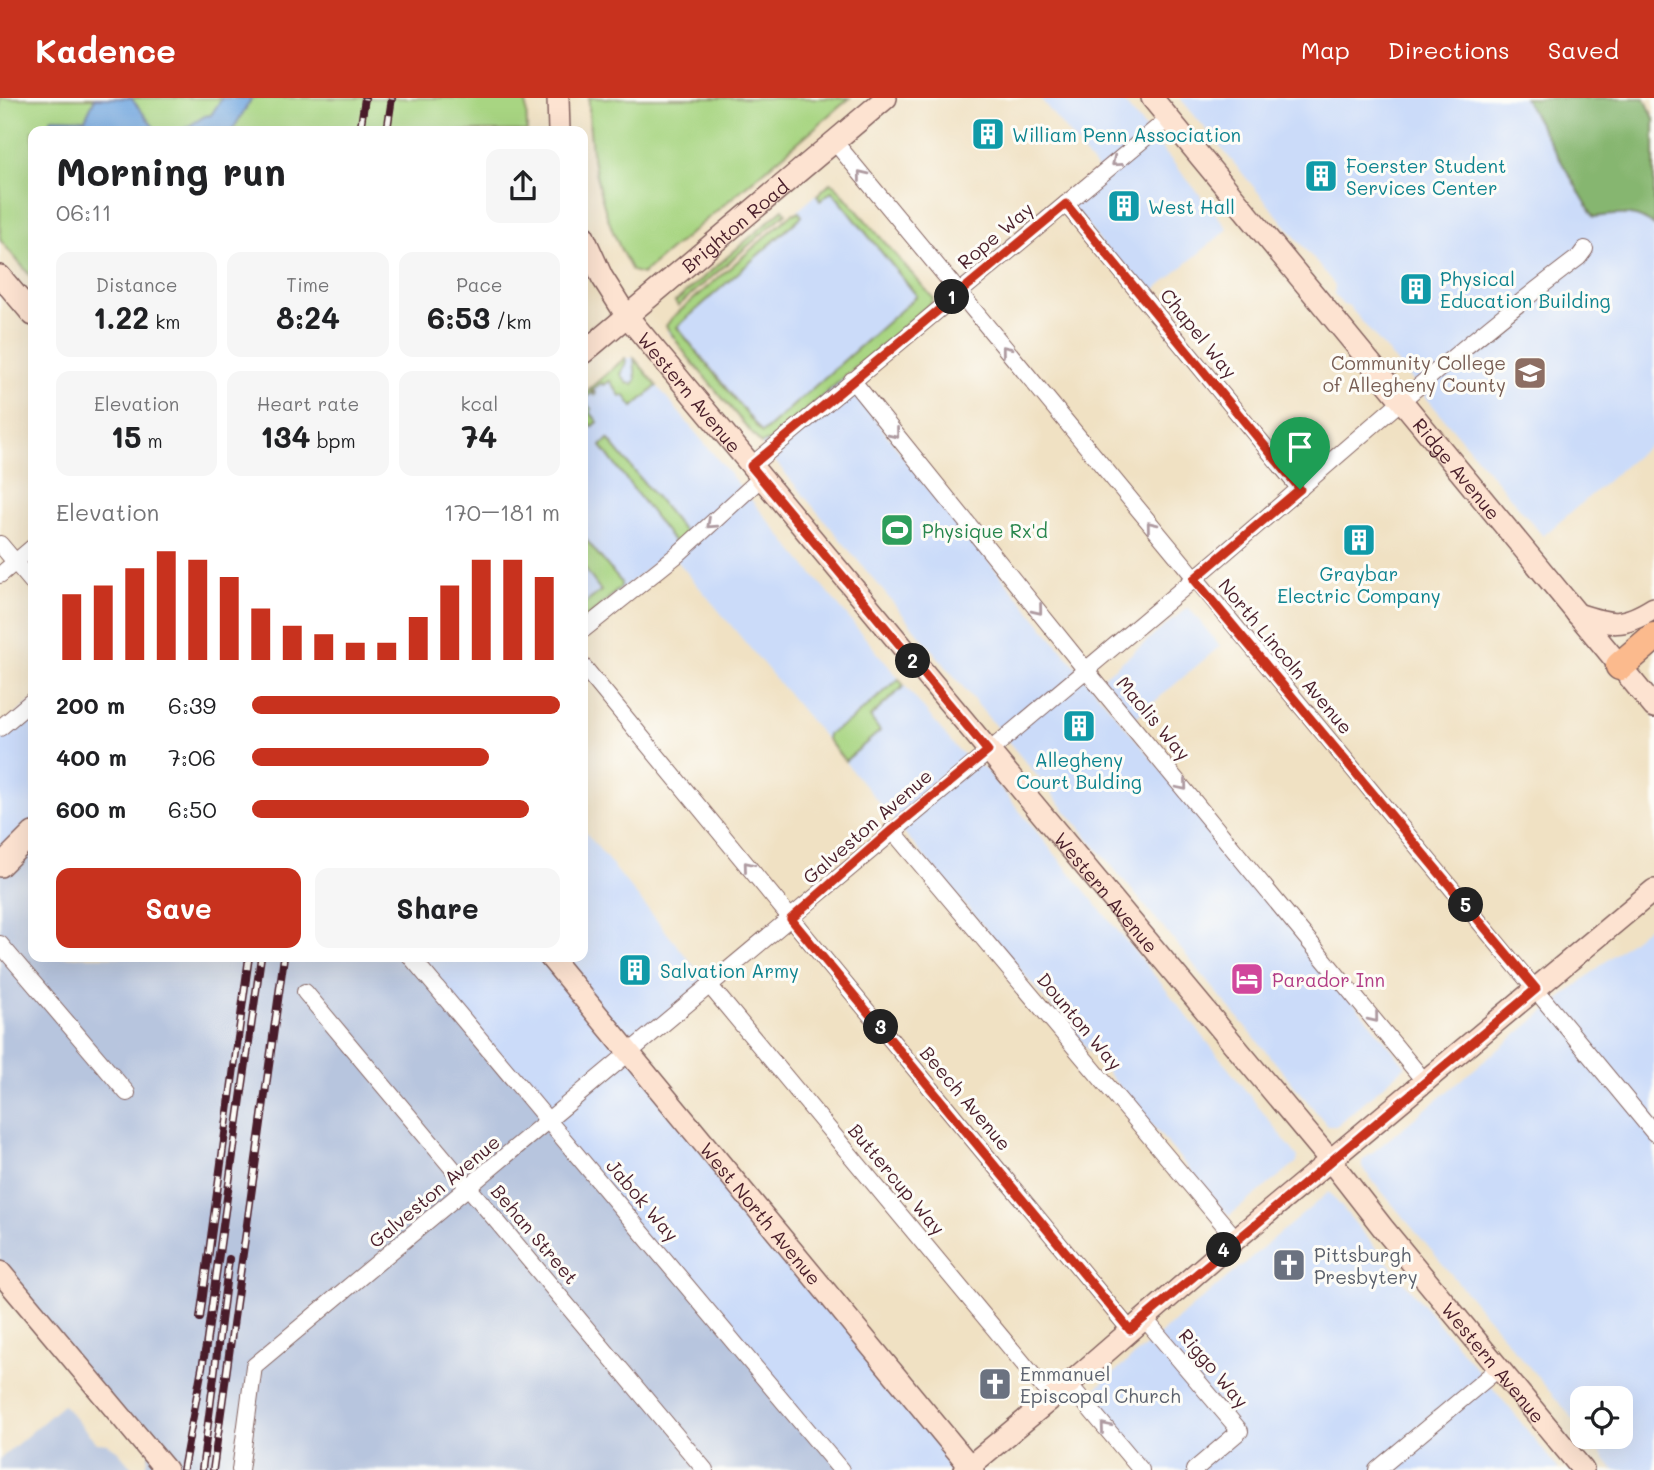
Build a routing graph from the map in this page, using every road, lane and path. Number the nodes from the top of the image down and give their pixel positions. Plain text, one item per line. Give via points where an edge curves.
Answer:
1 (558, 98) edge
2 (886, 98) edge
3 (1152, 98) edge
4 (1169, 118) junction
5 (559, 126) edge
6 (834, 141) junction
7 (1066, 204) junction
8 (588, 246) edge
9 (1585, 249) dead end
10 (0, 277) edge
11 (958, 292) junction
12 (28, 309) edge
13 (626, 315) junction
14 (588, 349) edge
15 (852, 380) junction
16 (1402, 402) junction
17 (756, 472) junction
18 (1300, 489) junction
19 (0, 544) edge
20 (28, 551) edge
21 (16, 562) junction
22 (0, 575) edge
23 (28, 577) edge
24 (1194, 579) junction
25 (1654, 608) edge
26 (1577, 614) junction
27 (588, 626) edge
28 (1654, 637) edge
29 (1620, 666) junction
30 (1085, 669) junction
31 (588, 672) edge
32 (28, 704) edge
33 (1654, 707) edge
34 (0, 728) edge
35 (988, 751) junction
36 (892, 830) junction
37 (28, 838) edge
38 (0, 866) edge
39 (1654, 890) edge
40 (791, 919) junction
41 (0, 944) edge
42 (415, 962) edge
43 (554, 962) edge
44 (710, 986) junction
45 (1536, 989) junction
46 (305, 992) dead end
47 (630, 1054) junction
48 (1425, 1082) junction
49 (127, 1093) dead end
50 (550, 1122) junction
51 (1654, 1133) edge
52 (1330, 1160) junction
53 (470, 1189) junction
54 (1236, 1239) junction
55 (0, 1272) edge
56 (1138, 1324) junction
57 (1499, 1368) junction
58 (1069, 1384) junction
59 (1052, 1398) junction
60 (970, 1469) edge
61 (166, 1470) edge
62 (240, 1470) edge
63 (705, 1470) edge
64 (841, 1470) edge
65 (1141, 1470) edge
66 (1194, 1470) edge
67 (1377, 1470) edge
68 (1583, 1470) edge

1 - 5 main road
2 - 6 main road, Brighton Road
3 - 4 main road, Ridge Avenue
4 -> 7 street, Rope Way
4 - 16 main road, Ridge Avenue
11 -> 6 street, North Lincoln Avenue
6 - 13 main road, Brighton Road
7 - 11 street, Rope Way
7 - 18 street, Chapel Way
8 - 13 main road, Western Avenue
9 - 16 street, Galveston Avenue
10 - 12 main road
11 - 15 street, Rope Way
24 -> 11 street, North Lincoln Avenue
13 - 14 main road, Brighton Road
13 - 17 main road, Western Avenue
15 - 17 street, Rope Way
15 -> 30 street, Maolis Way
16 - 18 street, Galveston Avenue
16 - 26 main road, Ridge Avenue
17 -> 27 street, Rope Way via 677,555
17 - 35 main road, Western Avenue
18 - 24 street, Galveston Avenue
19 - 21 street
20 - 21 street
21 - 22 street
21 - 23 street
24 - 30 street, Galveston Avenue
24 - 45 street, North Lincoln Avenue
25 - 26 main road via 1618,624
26 - 29 main road, Ridge Avenue
28 - 29 highway
29 - 33 main road, Ridge Avenue
30 - 35 street, Galveston Avenue
30 -> 48 street, Maolis Way
40 -> 31 street, Beech Avenue
32 - 34 street
35 - 36 street, Galveston Avenue
35 - 52 main road, Western Avenue
36 - 40 street, Galveston Avenue
36 - 54 street, Dounton Way
37 - 38 main road
39 - 45 main road
40 - 44 street, Galveston Avenue
40 - 56 street, Beech Avenue
41 - 49 street
42 - 50 street, Jabok Way
43 - 47 main road, West North Avenue
44 - 47 street, Galveston Avenue
44 - 59 street, Buttercup Way
45 - 48 main road
45 - 51 street, North Lincoln Avenue
46 - 53 street, Behan Street
47 - 50 street, Galveston Avenue
47 - 60 main road, West North Avenue
48 - 52 main road
50 - 53 street, Galveston Avenue
50 - 64 street, Jabok Way
52 - 54 main road
52 - 57 main road, Western Avenue
53 - 62 street, Galveston Avenue via 254,1366
53 - 63 street, Behan Street
54 - 56 main road
55 - 61 main road
56 - 58 main road
56 - 66 street, Riggo Way via 1240,1431
57 - 67 street
57 - 68 main road, Western Avenue
58 - 59 main road
65 -> 58 street
59 - 60 main road

